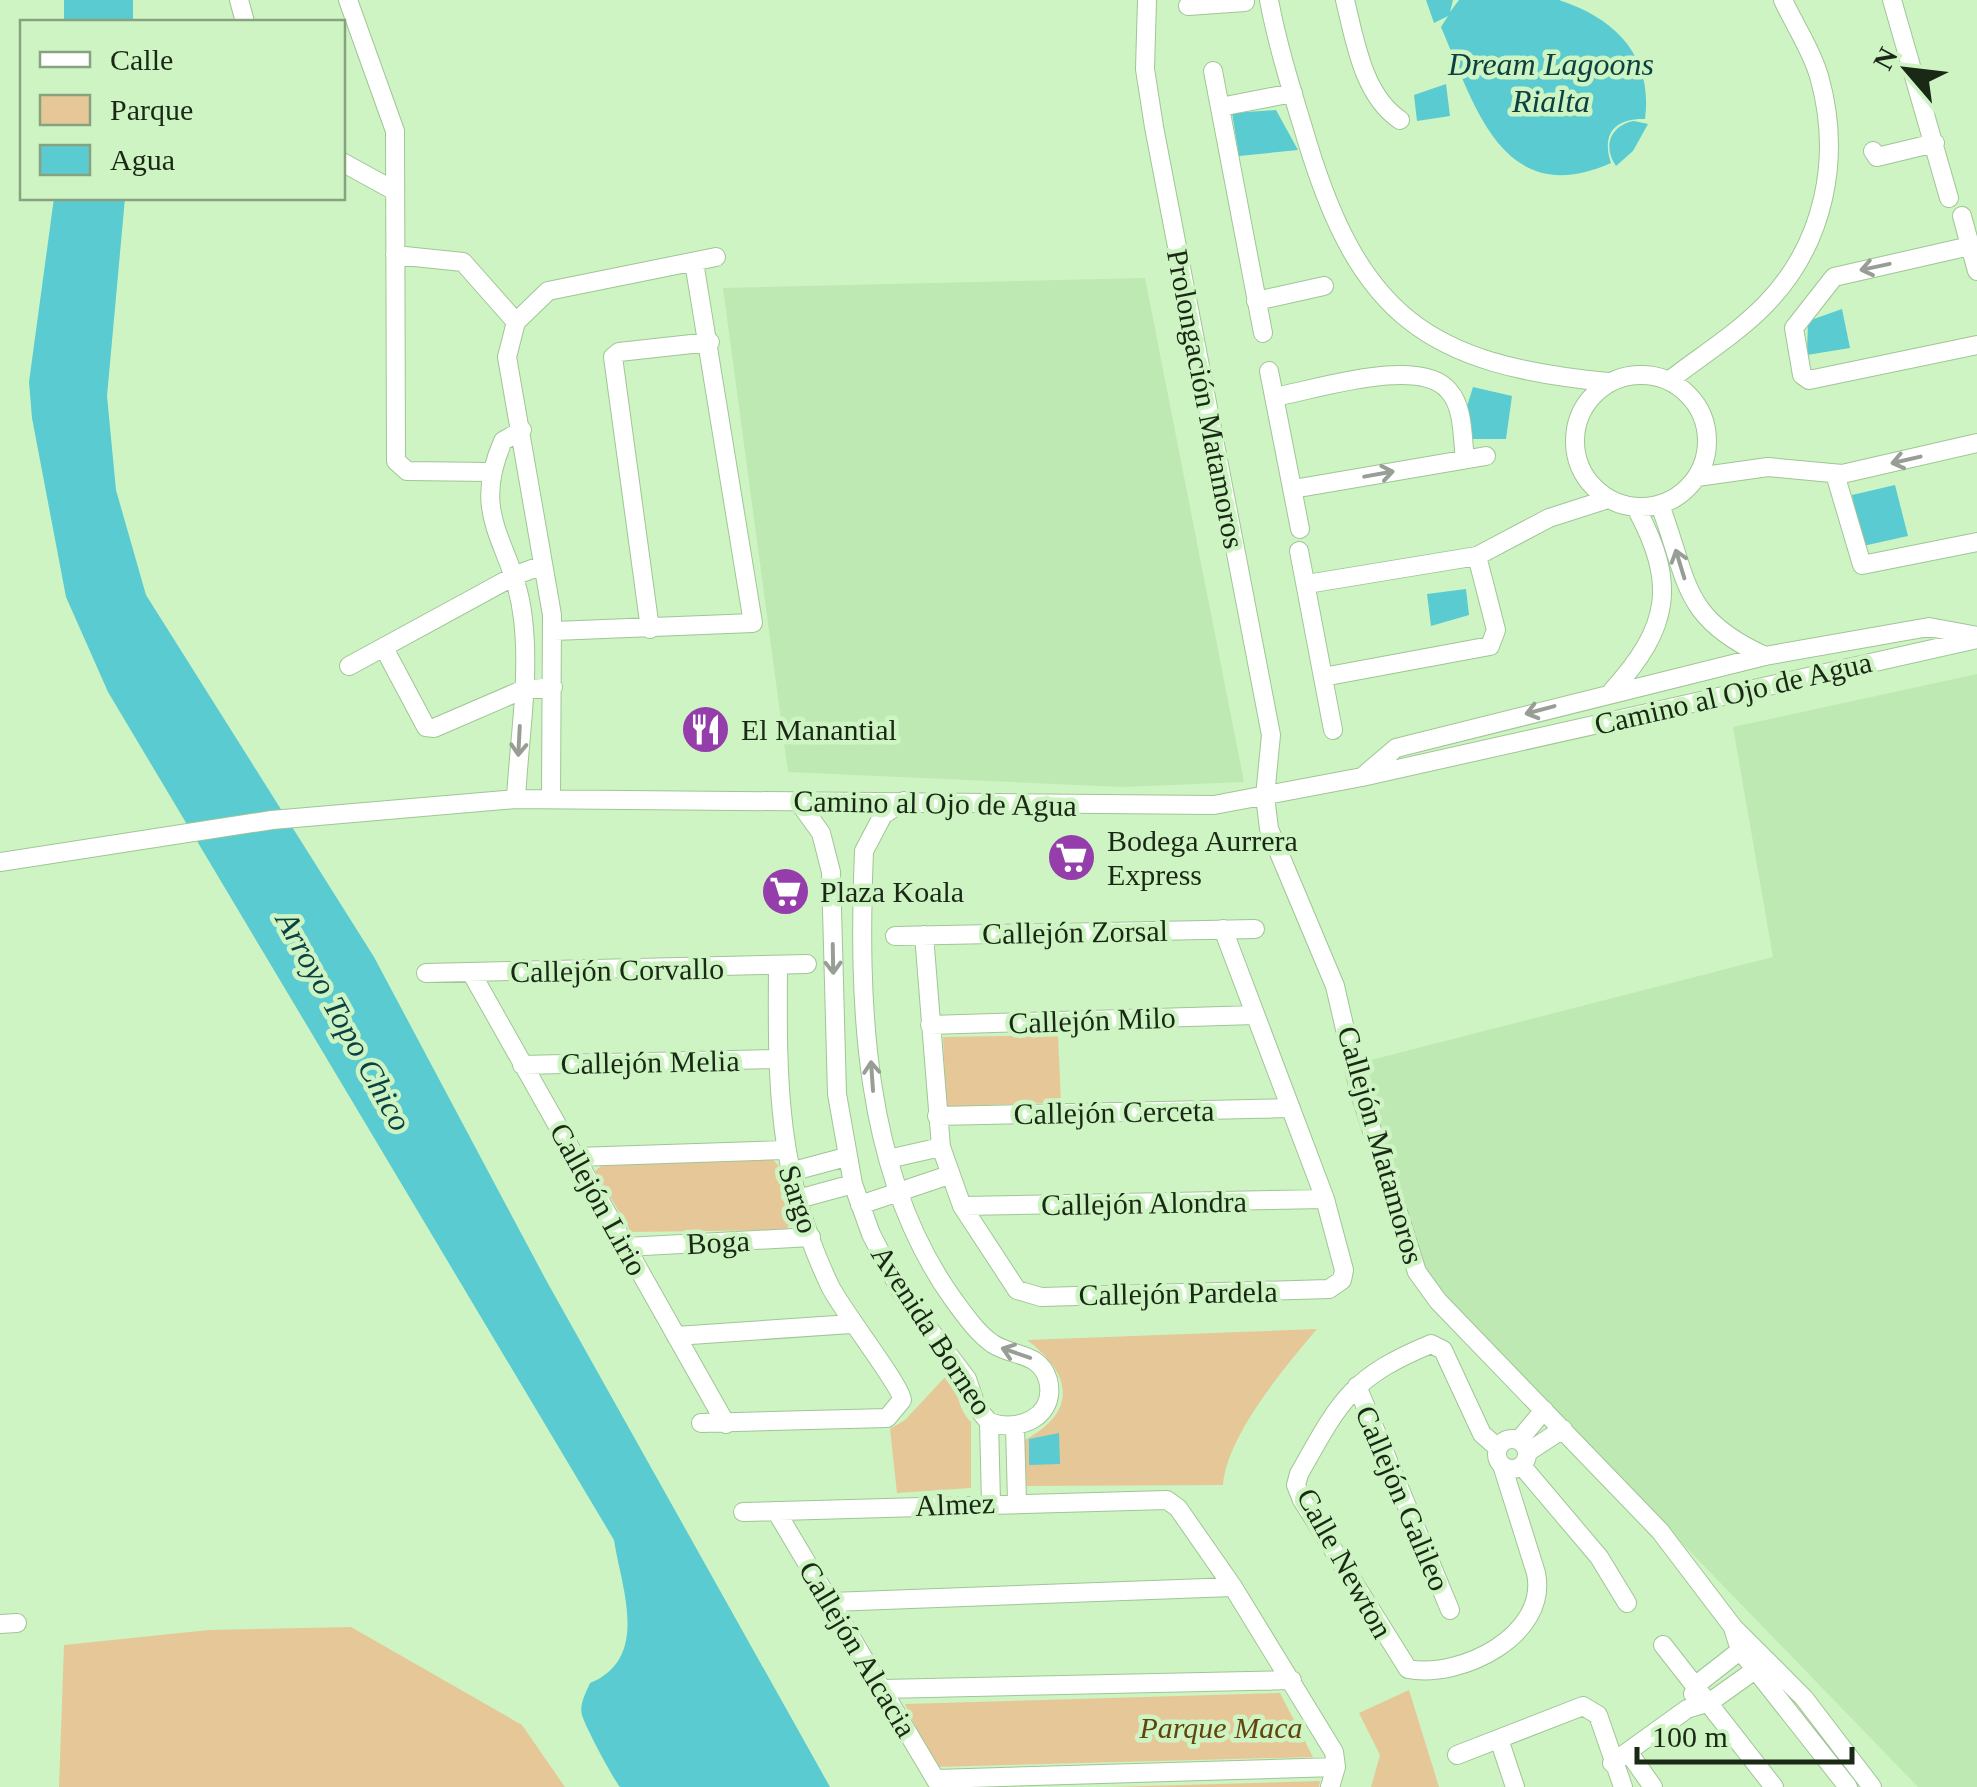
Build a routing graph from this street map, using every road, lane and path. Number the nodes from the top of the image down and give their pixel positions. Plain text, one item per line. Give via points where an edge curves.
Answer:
1 (348, 0) edge
2 (1147, 0) edge
3 (1269, 0) edge
4 (1345, 0) edge
5 (1783, 0) edge
6 (1892, 0) edge
7 (1219, 2) edge
8 (1245, 2) edge
9 (1188, 6) dead end
10 (1213, 72) dead end
11 (1293, 93) junction
12 (1220, 107) junction
13 (1400, 120) dead end
14 (1935, 143) junction
15 (1872, 151) dead end
16 (345, 164) edge
17 (393, 190) junction
18 (1950, 198) dead end
19 (1962, 216) dead end
20 (1970, 246) junction
21 (395, 255) junction
22 (716, 257) dead end
23 (694, 262) junction
24 (1977, 271) edge
25 (1324, 286) dead end
26 (1780, 288) junction
27 (1256, 301) junction
28 (1806, 310) junction
29 (516, 322) junction
30 (1262, 333) dead end
31 (710, 342) junction
32 (1445, 345) junction
33 (1977, 345) edge
34 (1268, 371) dead end
35 (1428, 376) junction
36 (1670, 380) junction
37 (1608, 382) junction
38 (1274, 398) junction
39 (522, 430) junction
40 (1977, 443) edge
41 (1486, 456) dead end
42 (1464, 459) junction
43 (492, 472) junction
44 (1835, 474) junction
45 (1697, 477) junction
46 (1293, 489) junction
47 (1608, 499) junction
48 (1660, 505) junction
49 (1636, 508) junction
50 (1300, 529) dead end
51 (1977, 542) edge
52 (1299, 551) dead end
53 (1477, 556) junction
54 (543, 565) junction
55 (516, 575) junction
56 (1306, 584) junction
57 (1697, 610) junction
58 (1662, 613) junction
59 (650, 629) junction
60 (554, 631) junction
61 (1977, 637) edge
62 (384, 648) junction
63 (1765, 656) junction
64 (349, 666) dead end
65 (1324, 678) junction
66 (553, 687) junction
67 (522, 690) junction
68 (1612, 692) junction
69 (1333, 730) dead end
70 (1362, 777) junction
71 (1265, 796) junction
72 (516, 798) junction
73 (550, 798) junction
74 (904, 800) junction
75 (798, 801) junction
76 (0, 862) edge
77 (831, 872) junction
78 (863, 872) junction
79 (1223, 929) junction
80 (1255, 929) dead end
81 (924, 935) junction
82 (895, 936) dead end
83 (807, 964) dead end
84 (778, 966) junction
85 (426, 973) dead end
86 (472, 974) junction
87 (1256, 1015) junction
88 (930, 1025) junction
89 (778, 1059) junction
90 (522, 1065) junction
91 (1291, 1108) junction
92 (936, 1116) junction
93 (941, 1147) junction
94 (783, 1150) junction
95 (576, 1157) junction
96 (846, 1157) junction
97 (888, 1160) junction
98 (790, 1172) junction
99 (949, 1176) junction
100 (853, 1184) junction
101 (899, 1194) junction
102 (798, 1199) junction
103 (1325, 1200) junction
104 (860, 1205) junction
105 (962, 1206) junction
106 (810, 1238) junction
107 (626, 1247) junction
108 (851, 1324) junction
109 (676, 1336) junction
110 (1356, 1386) junction
111 (1544, 1410) junction
112 (989, 1422) junction
113 (701, 1424) dead end
114 (726, 1424) junction
115 (1015, 1426) junction
116 (1563, 1428) junction
117 (1523, 1452) junction
118 (1500, 1457) junction
119 (991, 1502) junction
120 (1017, 1502) junction
121 (776, 1511) junction
122 (743, 1512) dead end
123 (1233, 1587) junction
124 (831, 1602) junction
125 (1627, 1602) dead end
126 (1450, 1610) dead end
127 (1663, 1644) dead end
128 (1746, 1646) junction
129 (1762, 1665) junction
130 (1292, 1680) junction
131 (1696, 1685) junction
132 (883, 1689) junction
133 (1710, 1702) junction
134 (1688, 1709) junction
135 (1498, 1738) junction
136 (1457, 1755) dead end
137 (1621, 1758) junction
138 (1336, 1767) junction
139 (938, 1783) edge
140 (1330, 1787) edge
141 (1515, 1787) edge
142 (1623, 1787) edge
143 (1653, 1787) edge
144 (1774, 1787) edge
145 (1848, 1787) edge
146 (1872, 1787) edge

1 - 17 street via 392,118
2 - 71 street, Prolongación Matamoros via 1145,69 1152,114 1271,735
3 - 11 street
4 - 13 street via 1366,76 1379,102
5 - 26 street via 1818,74 1828,167 1815,228
6 - 14 street
7 - 8 street
7 - 9 street
10 - 12 street
11 - 12 street
11 - 32 street via 1354,262 1394,308
12 - 27 street
14 - 15 street via 1877,157
14 - 18 street
16 - 17 street
17 - 21 street
19 - 20 street
20 - 24 street
20 -> 28 street via 1834,277
21 - 29 street via 463,262
21 - 43 street via 396,460 407,471
22 - 23 street
23 - 29 street via 548,292
23 - 31 street
25 - 27 street
26 - 28 street
26 - 36 street
27 - 30 street
28 - 33 street via 1794,328 1807,379
29 - 39 street via 507,357
31 - 59 street via 613,358
31 - 59 street via 754,618 749,626
32 - 35 street
32 - 37 street via 1498,367
34 - 38 street
35 - 38 street via 1403,373
35 - 42 street via 1457,406
36 - 37 street via 1628,374
36 - 45 street via 1689,393 1705,422 1706,456
37 - 47 street via 1581,412 1575,431 1581,470
38 - 46 street
39 - 43 street via 503,441
39 - 54 street
40 -> 44 street
41 - 42 street
46 -> 42 street
43 - 55 street via 487,506
44 - 45 street via 1768,467
44 - 51 street via 1862,566
45 - 48 street
46 - 50 street
47 - 49 street
47 - 53 street via 1549,518
48 - 49 street
57 -> 48 street
49 - 58 street via 1659,560
52 - 56 street
53 - 56 street
53 - 65 street via 1496,630 1490,646
54 - 55 street
54 - 60 street
55 - 62 street
55 - 67 street
56 - 65 street
57 - 58 street
57 - 63 street via 1729,638
58 - 68 street via 1645,651
59 - 60 street
60 - 66 street
61 - 63 street via 1928,627
61 - 70 street, Camino al Ojo de Agua
62 - 64 street
62 - 67 street via 426,727
63 - 68 street
65 - 69 street
66 - 67 street
66 - 73 street
67 -> 72 street
68 -> 70 street via 1396,748
70 - 71 street, Camino al Ojo de Agua
71 - 74 street, Camino al Ojo de Agua via 1172,807
71 - 111 street, Callejón Matamoros via 1280,858 1335,986 1358,1090 1409,1256 1438,1302
72 - 73 street, Camino al Ojo de Agua
72 - 76 street, Camino al Ojo de Agua via 190,830
73 - 75 street, Camino al Ojo de Agua
74 - 75 street, Camino al Ojo de Agua
74 - 78 street, Avenida Borneo via 868,838
75 - 77 street, Avenida Borneo via 821,833
77 - 78 street
77 -> 96 street, Avenida Borneo via 836,1094
97 -> 78 street, Avenida Borneo via 874,1101
79 - 80 street, Callejón Zorsal
79 - 81 street, Callejón Zorsal
79 - 87 street, Callejón Pardela
81 - 82 street, Callejón Zorsal
81 - 88 street, Callejón Pardela
83 - 84 street, Callejón Corvallo
84 - 86 street, Callejón Corvallo
84 - 89 street, Sargo
85 - 86 street, Callejón Corvallo
86 - 90 street, Callejón Lirio
87 - 88 street, Callejón Milo
87 - 91 street, Callejón Pardela
88 - 92 street, Callejón Pardela
89 - 90 street, Callejón Melia
89 - 94 street, Sargo
90 - 95 street, Callejón Lirio
91 - 92 street, Callejón Cerceta
91 - 103 street, Callejón Pardela
92 - 93 street, Callejón Pardela
93 - 97 street
93 - 99 street, Callejón Pardela
94 - 95 street
94 - 98 street, Sargo
95 - 107 street, Callejón Lirio
96 - 98 street
96 - 100 street, Avenida Borneo
97 - 101 street, Avenida Borneo
98 - 102 street, Sargo
99 - 101 street
99 - 105 street, Callejón Pardela
100 - 102 street
100 - 104 street, Avenida Borneo
101 - 104 street
115 -> 101 street, Avenida Borneo via 1042,1412 1049,1394 1046,1374 1035,1360 988,1341 970,1320 926,1257
102 - 106 street, Sargo
103 - 105 street, Callejón Alondra
103 - 105 street, Callejón Pardela via 1344,1270 1329,1289 1041,1297 1010,1285
104 - 112 street, Avenida Borneo via 901,1292 967,1379
106 - 107 street, Boga
106 - 108 street, Sargo
107 - 109 street, Callejón Lirio
108 - 109 street
108 - 114 street, Sargo via 902,1390 900,1406 886,1418
109 - 114 street, Callejón Lirio
110 - 118 street, Calle Newton via 1385,1363 1435,1344
110 - 118 street, Calle Newton via 1335,1410 1296,1485 1408,1668 1475,1658 1511,1638 1534,1613 1538,1582
110 - 126 street, Callejón Galileo
111 - 116 street, Callejón Matamoros
111 - 117 street
112 - 115 street, Avenida Borneo
112 - 119 street
113 - 114 street
115 - 120 street
116 - 117 street
116 - 128 street, Callejón Matamoros via 1660,1531
117 - 118 street via 1512,1469
117 - 118 street via 1506,1439
117 - 125 street
119 - 120 street, Almez
119 - 121 street, Almez
120 - 123 street, Almez via 1168,1500
121 - 122 street, Almez
121 - 124 street, Callejón Alcacia
123 - 124 street
123 - 130 street
124 - 132 street, Callejón Alcacia
127 - 131 street
128 - 129 street, Callejón Matamoros
128 - 131 street
129 - 133 street
129 - 145 street, Callejón Matamoros
129 - 146 street, Callejón Matamoros
130 - 132 street
130 - 138 street
131 - 133 street
131 - 134 street
132 - 139 street, Callejón Alcacia
133 - 134 street
133 - 144 street
134 - 137 street
135 - 136 street
135 - 137 street via 1583,1706 1598,1715
135 - 141 street
137 - 142 street
137 - 143 street
138 - 139 street
138 - 140 street

